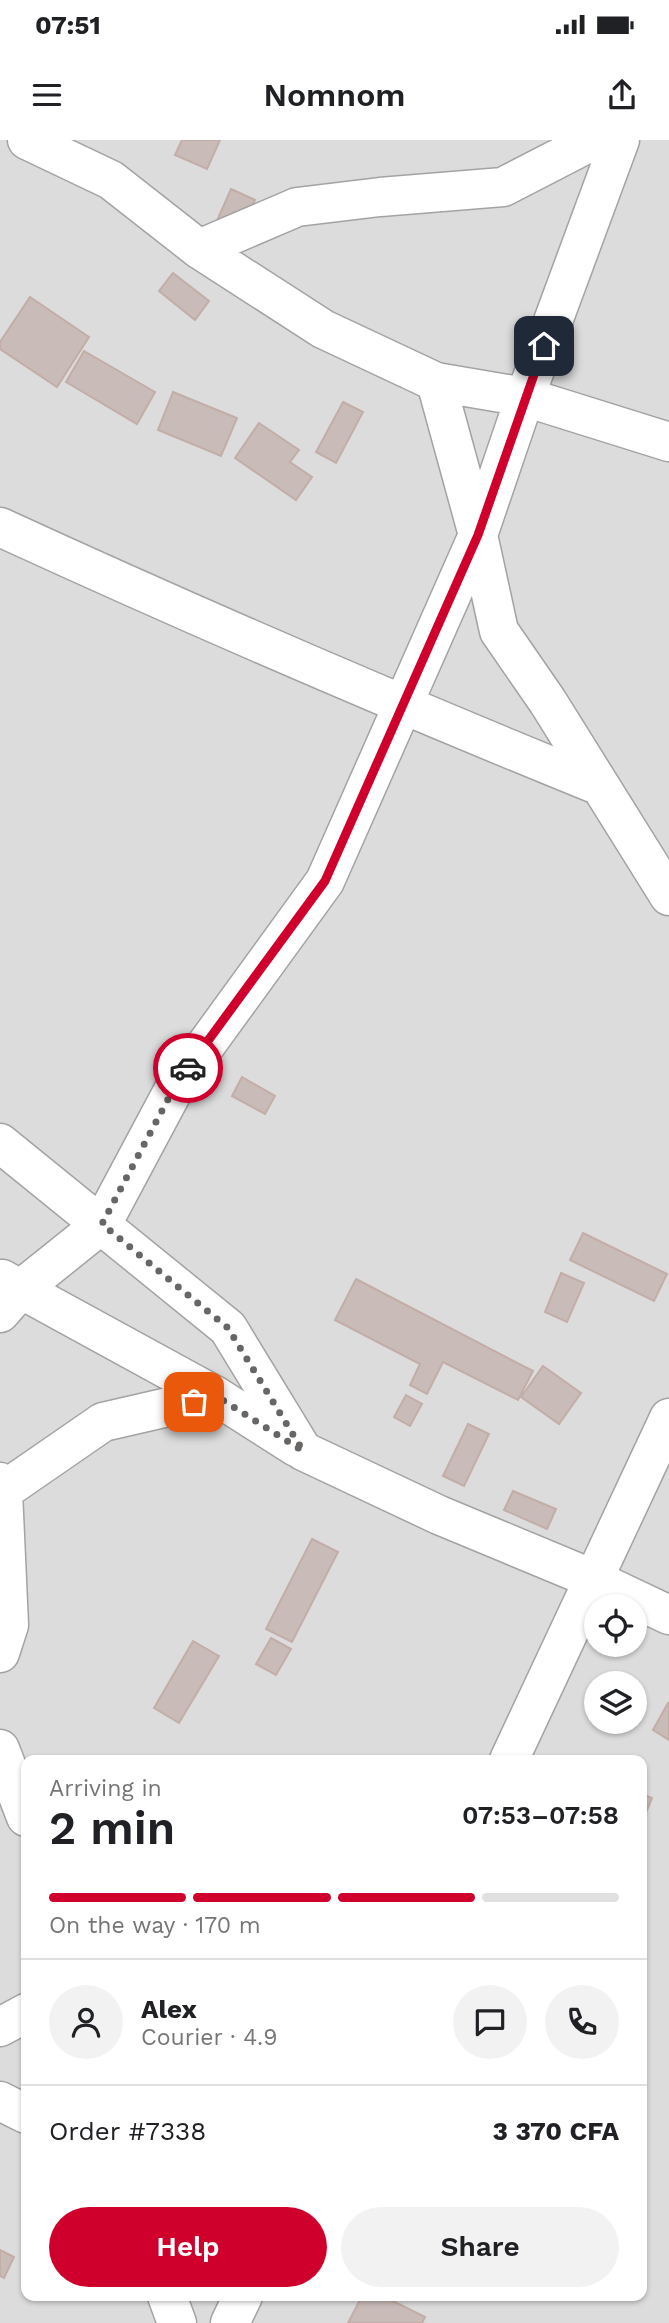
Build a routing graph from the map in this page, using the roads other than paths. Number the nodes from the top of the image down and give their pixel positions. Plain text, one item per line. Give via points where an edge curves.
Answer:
1 (27, 140) edge
2 (101, 140) edge
3 (594, 140) edge
4 (620, 140) edge
5 (111, 180) junction
6 (199, 249) junction
7 (436, 382) junction
8 (525, 397) junction
9 (669, 442) edge
10 (0, 527) edge
11 (478, 535) junction
12 (403, 706) junction
13 (600, 786) junction
14 (669, 896) edge
15 (0, 1143) edge
16 (102, 1224) junction
17 (7, 1293) edge
18 (216, 1396) junction
19 (669, 1418) edge
20 (303, 1451) junction
21 (1, 1487) edge
22 (593, 1579) junction
23 (669, 1615) edge
24 (0, 1653) edge
25 (0, 1749) edge
26 (511, 1755) edge
27 (21, 1804) edge
28 (21, 2016) edge
29 (0, 2027) edge
30 (0, 2101) edge
31 (21, 2112) edge
32 (168, 2301) edge
33 (241, 2301) edge
34 (177, 2323) edge
35 (230, 2323) edge

1 - 5 street
2 - 5 street
3 - 6 street via 503,187 297,207
4 - 8 street
5 - 6 street
6 - 7 street via 323,329
7 - 8 street
7 - 11 street
8 - 9 street
8 - 11 street
10 - 12 street
11 - 12 street
11 - 13 street via 499,631
12 - 13 street
12 - 16 street via 325,881 174,1088
13 - 14 street
15 - 16 street
16 - 17 street
16 - 20 street via 228,1328
17 - 18 street
18 - 20 street
18 - 21 street via 103,1422
19 - 22 street
20 - 22 street via 439,1516
21 - 24 street via 9,1625
22 - 23 street
22 - 26 street
25 - 27 street
28 - 29 street
30 - 31 street
32 - 34 street
33 - 35 street

